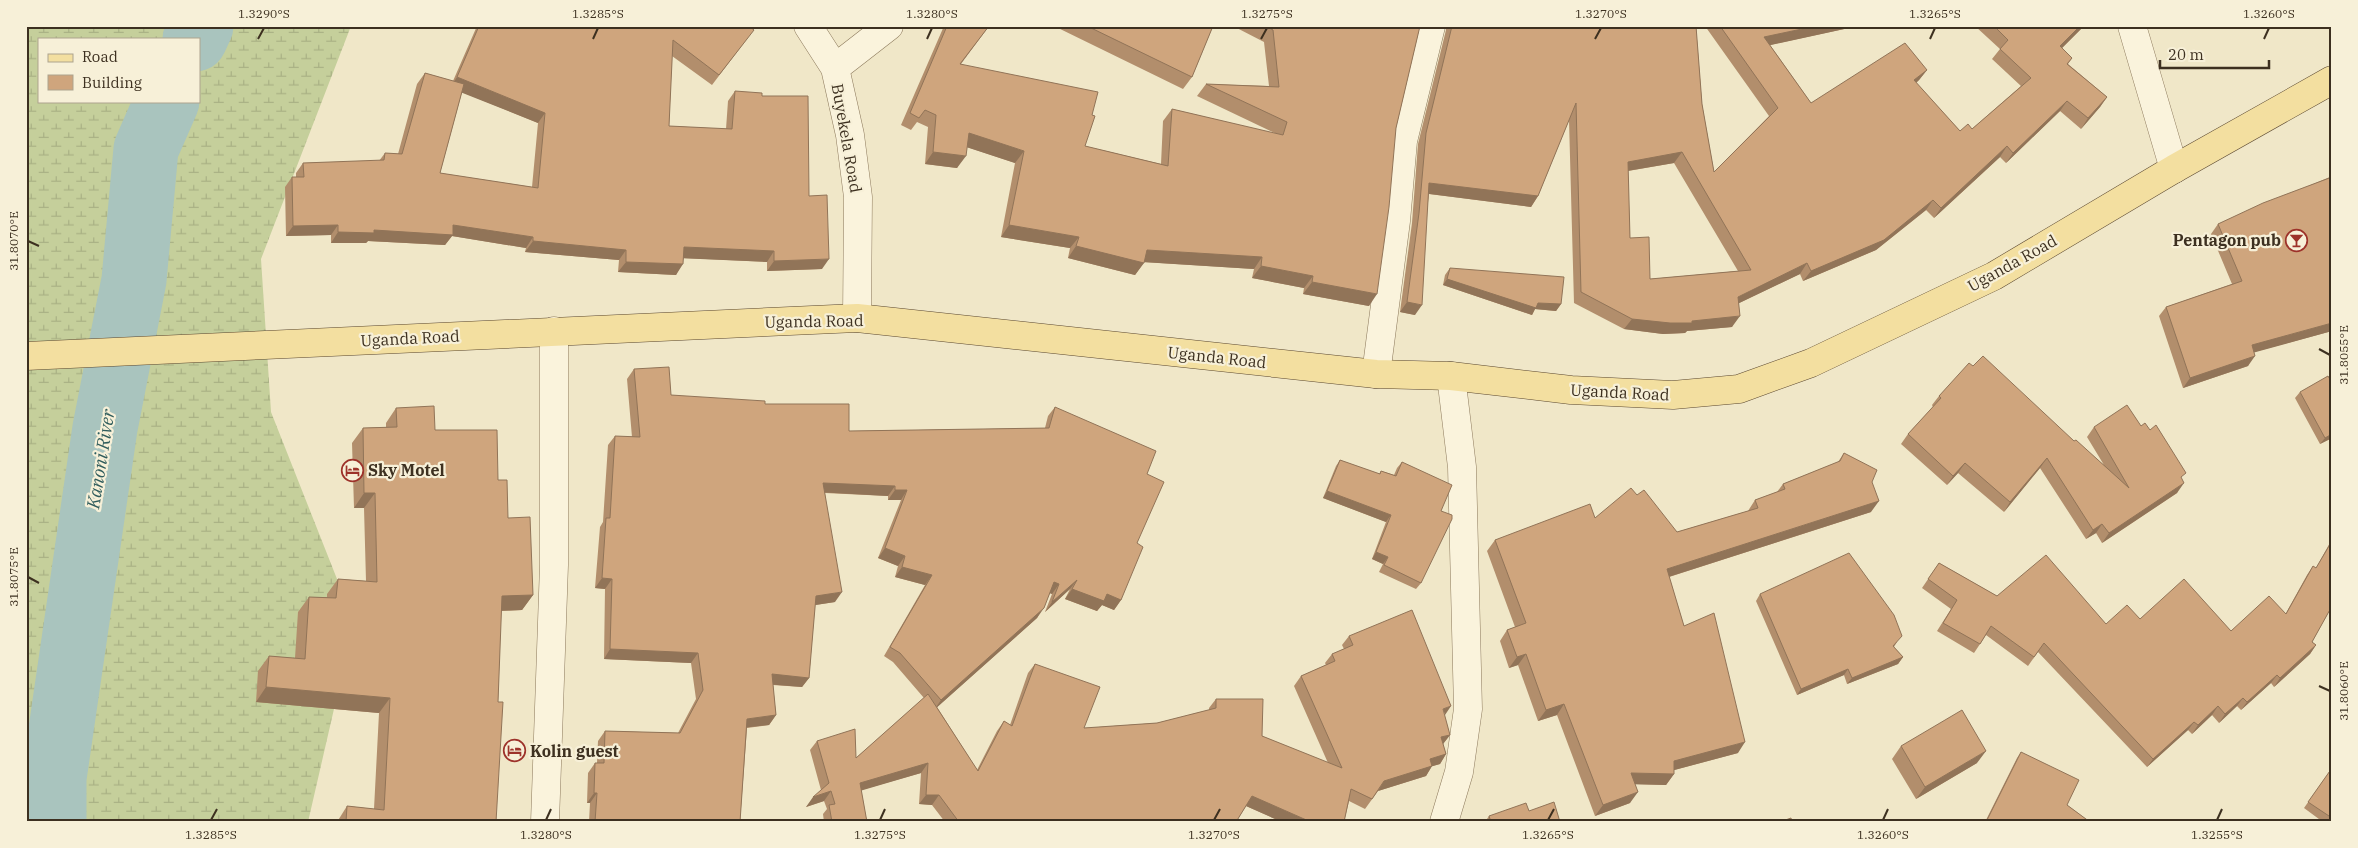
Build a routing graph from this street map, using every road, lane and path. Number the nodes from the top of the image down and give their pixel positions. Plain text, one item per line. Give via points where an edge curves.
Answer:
1 (808, 26) edge
2 (890, 26) edge
3 (1431, 26) edge
4 (2132, 26) edge
5 (835, 68) junction
6 (2332, 80) edge
7 (2174, 169) junction
8 (858, 318) junction
9 (554, 331) junction
10 (26, 356) edge
11 (1376, 374) junction
12 (1451, 376) junction
13 (545, 822) edge
14 (1444, 822) edge

1 - 5 street, Buyekela Road
2 - 5 street
3 - 11 street via 1403,141
4 - 7 street
5 - 8 street, Buyekela Road via 850,135 858,197
6 - 7 main road, Uganda Road
7 - 12 main road, Uganda Road via 1994,276 1811,363 1740,389 1673,396 1571,390
8 - 9 main road, Uganda Road
8 - 11 main road, Uganda Road
9 - 10 main road, Uganda Road
9 - 13 street via 554,565
11 - 12 main road, Uganda Road
12 - 14 street via 1462,467 1468,709 1459,772

